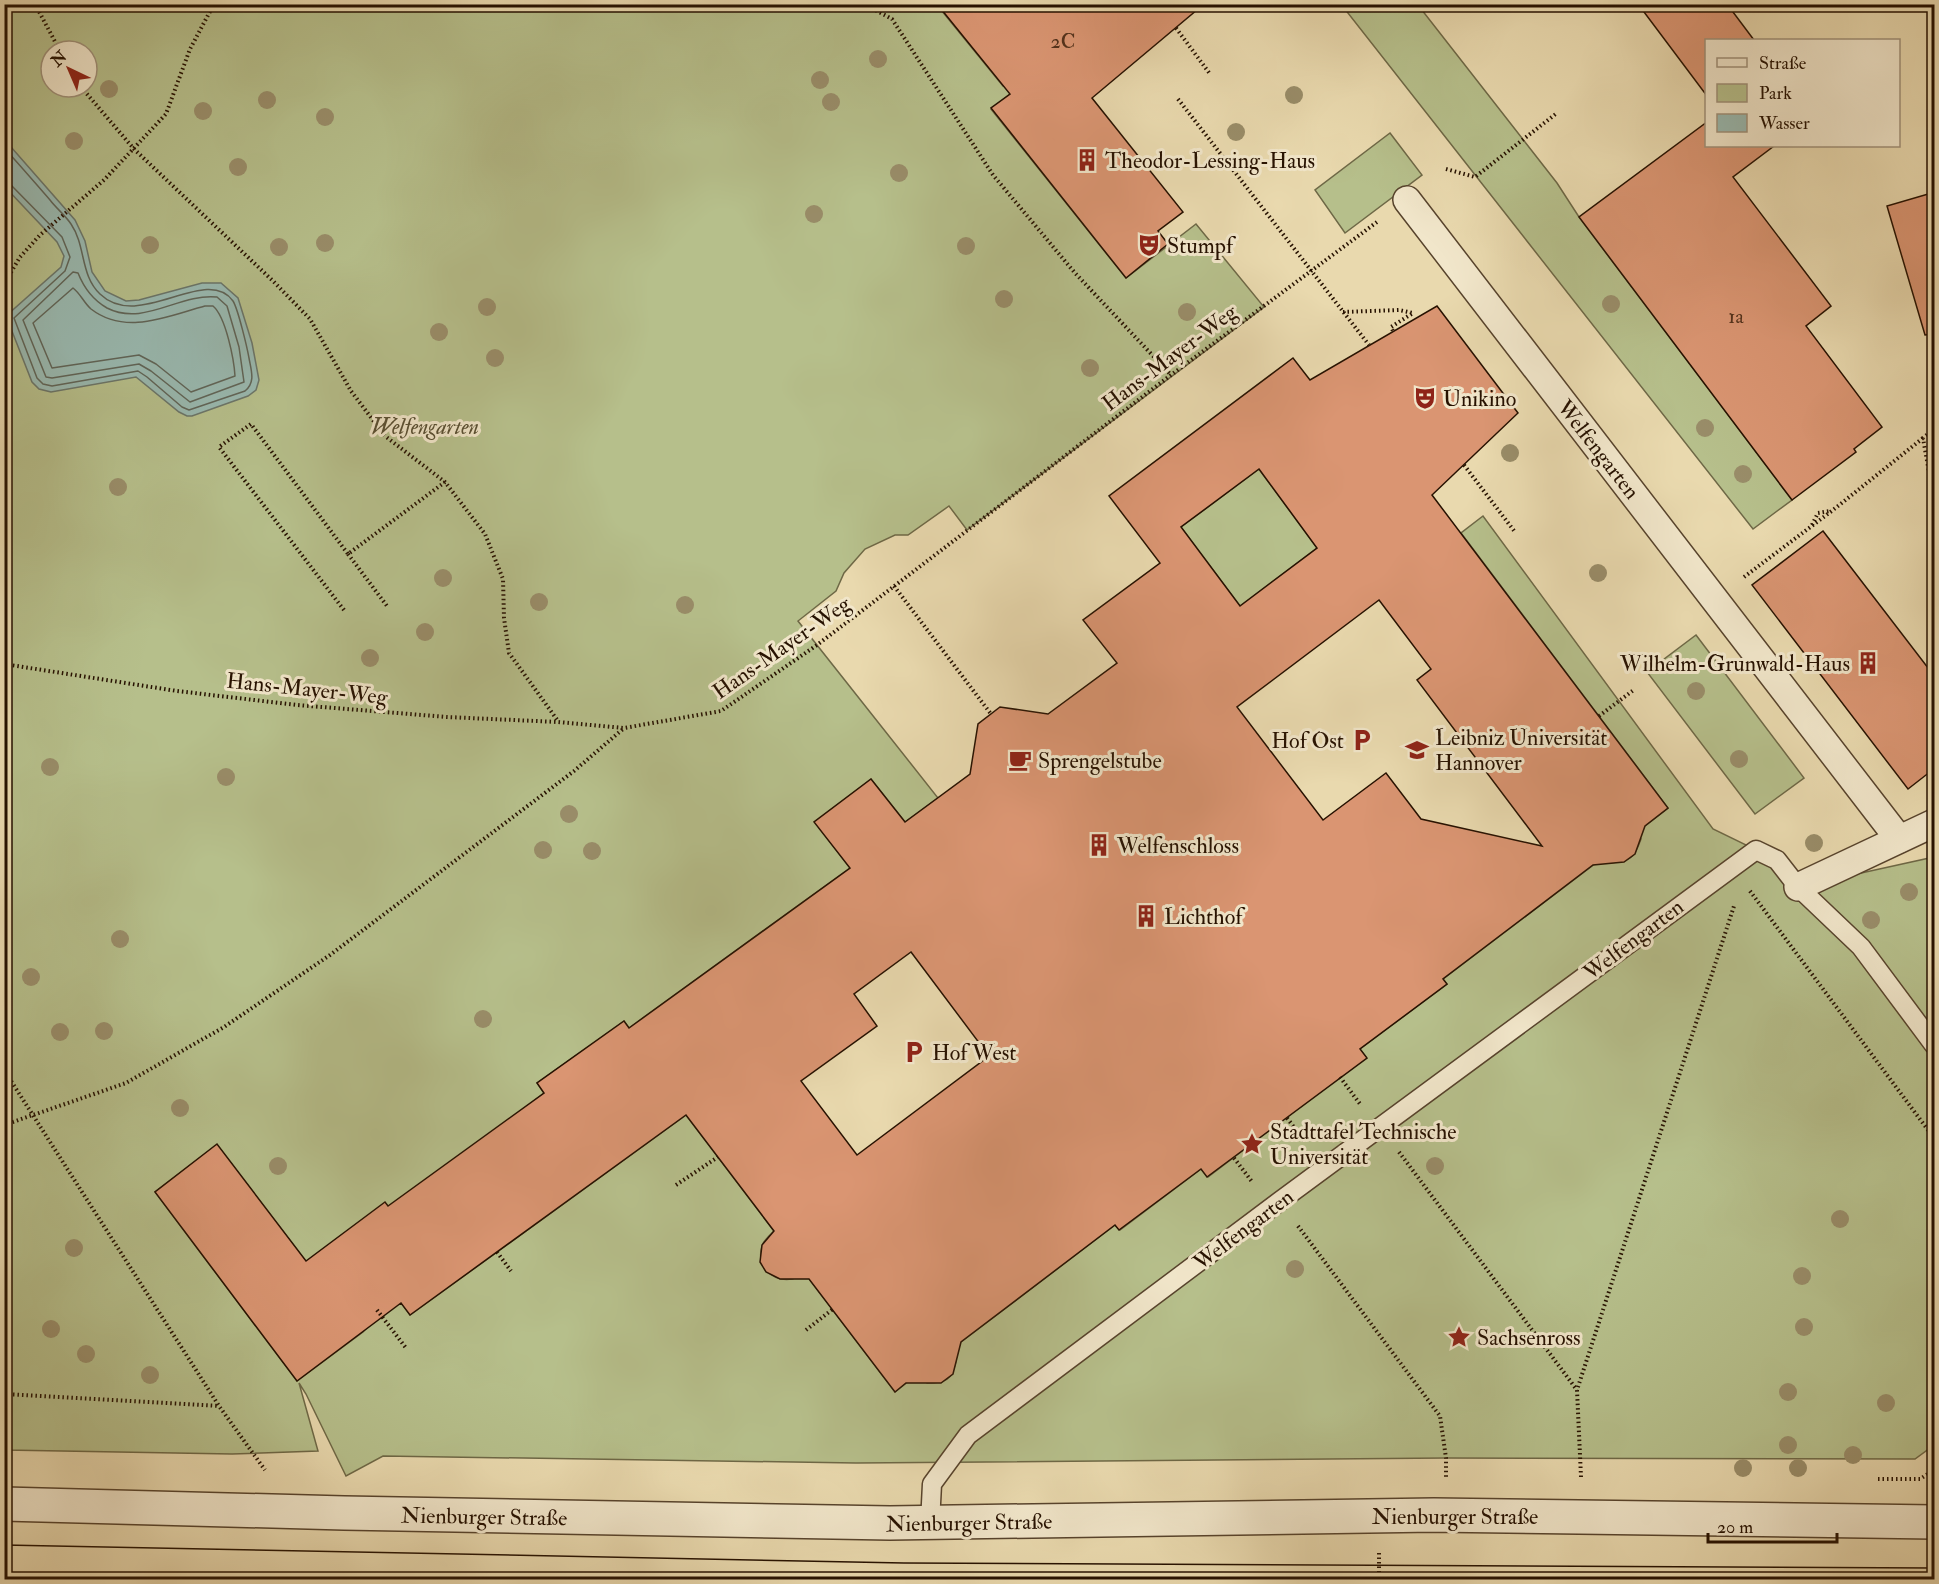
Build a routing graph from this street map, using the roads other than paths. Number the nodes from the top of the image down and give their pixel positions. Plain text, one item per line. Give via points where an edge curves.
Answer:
1 (1407, 200) road end
2 (1935, 823) edge
3 (1899, 839) junction
4 (1798, 887) junction
5 (1935, 1045) edge
6 (4, 1504) edge
7 (1935, 1522) edge
8 (930, 1523) junction

1 - 3 street, Welfengarten
2 - 3 street
3 - 4 street
4 - 5 lane, Welfengarten via 1861,947
4 - 8 lane, Welfengarten via 1777,860 1756,850 1737,873 1380,1127 968,1435 932,1484
6 - 8 street, Nienburger Straße
7 - 8 street, Nienburger Straße via 1434,1515

